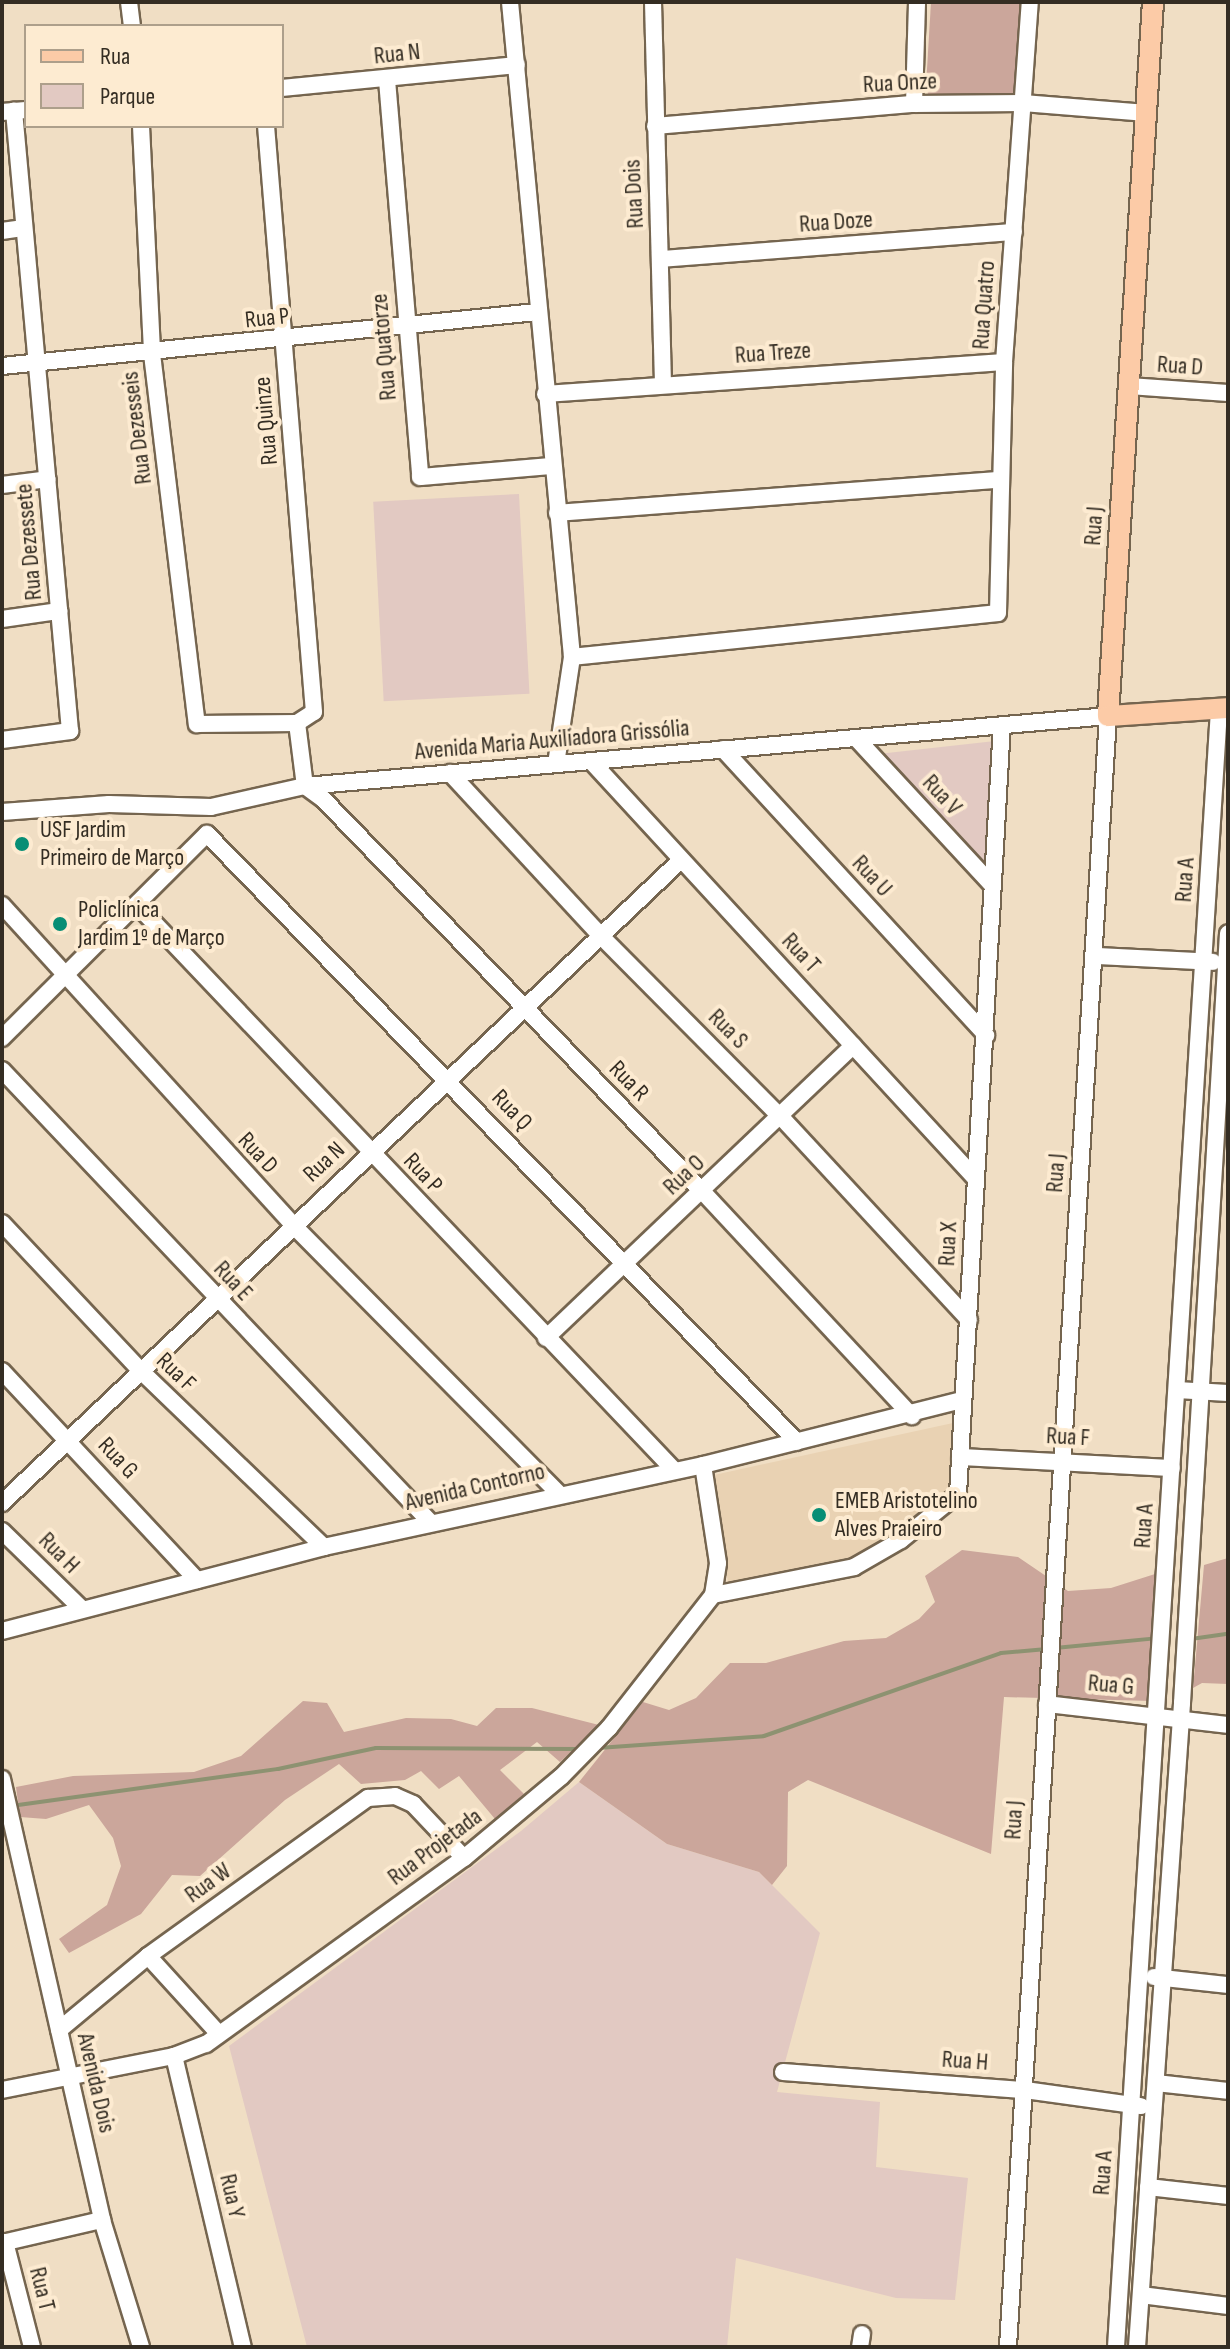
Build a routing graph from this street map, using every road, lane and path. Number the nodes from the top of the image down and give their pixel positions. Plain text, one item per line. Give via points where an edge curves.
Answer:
1 (129, 2) edge
2 (510, 2) edge
3 (653, 2) edge
4 (917, 2) edge
5 (1030, 2) edge
6 (1153, 2) edge
7 (132, 24) edge
8 (517, 65) junction
9 (387, 80) junction
10 (284, 88) edge
11 (1023, 103) junction
12 (914, 104) junction
13 (14, 111) edge
14 (1147, 113) junction
15 (655, 126) junction
16 (141, 128) edge
17 (266, 128) edge
18 (24, 228) junction
19 (2, 231) edge
20 (1014, 232) junction
21 (661, 259) junction
22 (536, 312) junction
23 (406, 328) junction
24 (283, 340) junction
25 (152, 354) junction
26 (1004, 362) junction
27 (35, 363) junction
28 (2, 366) edge
29 (663, 384) junction
30 (1129, 386) junction
31 (1228, 393) edge
32 (545, 394) junction
33 (552, 466) junction
34 (48, 479) junction
35 (1000, 480) junction
36 (2, 485) edge
37 (557, 513) junction
38 (59, 611) junction
39 (2, 619) edge
40 (572, 657) junction
41 (1224, 709) edge
42 (1108, 716) junction
43 (297, 723) junction
44 (1002, 725) junction
45 (856, 738) junction
46 (2, 740) edge
47 (723, 749) junction
48 (591, 761) junction
49 (556, 764) junction
50 (450, 773) junction
51 (305, 786) junction
52 (211, 807) junction
53 (2, 812) edge
54 (207, 834) junction
55 (681, 860) junction
56 (992, 885) junction
57 (2, 905) edge
58 (139, 907) junction
59 (1228, 933) edge
60 (601, 936) junction
61 (1096, 956) junction
62 (1204, 962) junction
63 (1226, 964) edge
64 (69, 976) junction
65 (525, 1008) junction
66 (986, 1035) junction
67 (2, 1038) edge
68 (853, 1046) junction
69 (2, 1070) edge
70 (449, 1079) junction
71 (1196, 1092) junction
72 (1219, 1092) junction
73 (782, 1118) junction
74 (370, 1151) junction
75 (975, 1178) junction
76 (702, 1191) junction
77 (2, 1223) edge
78 (292, 1224) junction
79 (625, 1263) junction
80 (216, 1298) junction
81 (969, 1320) junction
82 (546, 1338) junction
83 (2, 1371) edge
84 (141, 1371) junction
85 (1177, 1390) junction
86 (1201, 1391) junction
87 (1228, 1393) edge
88 (961, 1400) junction
89 (912, 1416) junction
90 (69, 1441) junction
91 (797, 1442) junction
92 (960, 1457) junction
93 (1064, 1459) junction
94 (703, 1465) junction
95 (1172, 1468) junction
96 (674, 1470) junction
97 (558, 1493) junction
98 (1170, 1493) junction
99 (1195, 1493) junction
100 (2, 1503) edge
101 (431, 1523) junction
102 (2, 1531) edge
103 (324, 1547) junction
104 (197, 1580) junction
105 (713, 1595) junction
106 (82, 1609) junction
107 (2, 1631) edge
108 (1047, 1704) junction
109 (1170, 1715) junction
110 (1228, 1725) edge
111 (3, 1786) edge
112 (464, 1858) junction
113 (148, 1956) junction
114 (1158, 1978) junction
115 (1228, 1985) edge
116 (59, 2030) junction
117 (219, 2034) junction
118 (174, 2056) junction
119 (783, 2072) dead end
120 (68, 2074) junction
121 (1156, 2083) junction
122 (2, 2090) edge
123 (1025, 2090) junction
124 (1228, 2091) edge
125 (1137, 2105) junction
126 (1130, 2126) junction
127 (1153, 2127) junction
128 (1148, 2187) junction
129 (1228, 2196) edge
130 (102, 2220) junction
131 (1124, 2228) junction
132 (1145, 2229) junction
133 (4, 2242) edge
134 (1141, 2295) junction
135 (1228, 2306) edge
136 (32, 2347) edge
137 (141, 2347) edge
138 (243, 2347) edge
139 (1008, 2347) edge
140 (1117, 2347) edge
141 (1137, 2347) edge

1 - 7 street
2 - 8 street
3 - 15 street, Rua Dois
4 - 12 street
5 - 11 street, Rua Quatro
6 - 14 main road, Rua J
8 - 9 street, Rua N
8 - 22 street
9 - 10 street, Rua N
9 - 23 street, Rua Quatorze
11 - 12 street, Rua Onze
11 - 14 street, Rua Onze
11 - 20 street, Rua Quatro
12 - 15 street, Rua Onze
13 - 18 street, Rua Dezessete
14 - 30 main road, Rua J
15 - 21 street, Rua Dois
16 - 25 street, Rua Dezesseis
17 - 24 street, Rua Quinze
18 - 19 street
18 - 27 street, Rua Dezessete
20 - 21 street, Rua Doze
20 - 26 street, Rua Quatro
21 - 29 street, Rua Dois
22 - 23 street, Rua P
22 - 32 street
23 - 24 street, Rua P
23 - 33 street, Rua Quatorze via 420,477
24 - 25 street, Rua P
24 - 43 street, Rua Quinze via 314,712
25 - 27 street, Rua P
25 - 43 street, Rua Dezesseis via 197,724
26 - 29 street, Rua Treze
26 - 35 street, Rua Quatro
27 - 28 street, Rua P
27 - 34 street, Rua Dezessete
29 - 32 street, Rua Treze
30 - 31 street, Rua D
30 - 42 main road, Rua J
32 - 33 street
33 - 37 street
34 - 36 street
34 - 38 street, Rua Dezessete
35 - 37 street
35 - 40 street, Rua Quatro via 998,613
37 - 40 street
38 - 39 street
38 - 46 street, Rua Dezessete via 70,731
40 - 49 street
41 - 42 main road
41 - 62 street, Rua A
42 - 44 street, Avenida Maria Auxiliadora Grissólia
42 - 61 street, Rua J
43 - 51 street
44 - 45 street, Avenida Maria Auxiliadora Grissólia
44 - 56 street, Rua X
45 - 47 street, Avenida Maria Auxiliadora Grissólia
45 - 56 street, Rua V
47 - 48 street, Avenida Maria Auxiliadora Grissólia
47 - 66 street, Rua U
48 - 49 street, Avenida Maria Auxiliadora Grissólia
48 - 55 street, Rua T
49 - 50 street, Avenida Maria Auxiliadora Grissólia
50 - 51 street, Avenida Maria Auxiliadora Grissólia
50 - 60 street, Rua S
51 - 52 street, Avenida Maria Auxiliadora Grissólia
51 - 65 street, Rua R
52 - 53 street, Avenida Maria Auxiliadora Grissólia via 109,804
52 - 54 street
54 - 58 street
54 - 70 street, Rua Q
55 - 60 street, Rua N
55 - 68 street, Rua T
56 - 66 street, Rua X
57 - 64 street, Rua D
58 - 64 street
58 - 74 street, Rua P
59 - 63 street, Rua A
60 - 65 street, Rua N
60 - 73 street, Rua S
61 - 62 street
61 - 93 street, Rua J
62 - 63 street
62 - 71 street, Rua A
63 - 72 street, Rua A
64 - 67 street
64 - 78 street, Rua D
65 - 70 street, Rua N
65 - 76 street, Rua R
66 - 75 street, Rua X
68 - 73 street, Rua O
68 - 75 street, Rua T
69 - 80 street, Rua E
70 - 74 street, Rua N
70 - 79 street, Rua Q
71 - 72 street
71 - 85 street, Rua A
72 - 86 street, Rua A
73 - 76 street, Rua O
73 - 81 street, Rua S
74 - 78 street, Rua N
74 - 82 street, Rua P
75 - 81 street, Rua X
76 - 79 street, Rua O
76 - 89 street, Rua R
77 - 84 street, Rua F
78 - 80 street, Rua N
78 - 97 street, Rua D
79 - 82 street, Rua O
79 - 91 street, Rua Q
80 - 84 street, Rua N
80 - 101 street, Rua E
81 - 88 street, Rua X
82 - 96 street, Rua P
83 - 90 street, Rua G
84 - 90 street, Rua N
84 - 103 street, Rua F
85 - 86 street
85 - 95 street, Rua A
86 - 87 street
86 - 99 street, Rua A
88 - 89 street, Avenida Contorno
88 - 92 street, Rua X
89 - 91 street, Avenida Contorno
90 - 100 street, Rua N
90 - 104 street, Rua G
91 - 94 street, Avenida Contorno
92 - 93 street, Rua F
92 - 105 street, Rua X via 958,1494 901,1540 854,1567
93 - 95 street, Rua F
93 - 108 street, Rua J
94 - 96 street, Avenida Contorno
94 - 105 street via 718,1563
95 - 98 street, Rua A
96 - 97 street, Avenida Contorno
97 - 101 street, Avenida Contorno
98 - 99 street
98 - 109 street, Rua A via 1160,1647
99 - 109 street, Rua A via 1186,1648
101 - 103 street, Avenida Contorno
102 - 106 street, Rua H
103 - 104 street, Avenida Contorno
104 - 106 street, Avenida Contorno
105 - 112 street, Rua Projetada via 575,1764
106 - 107 street, Avenida Contorno
108 - 109 street, Rua G
108 - 123 street, Rua J
109 - 110 street, Rua G
109 - 114 street, Rua A
109 - 125 street, Rua A
111 - 116 street, Avenida Dois
112 - 113 street, Rua W via 413,1804 395,1796 368,1798
112 - 117 street, Rua Projetada
113 - 116 street, Rua W
113 - 117 street
114 - 115 street
114 - 121 street, Rua A
116 - 120 street, Avenida Dois
117 - 118 street, Rua Projetada
118 - 120 street, Rua Projetada
118 - 138 street, Rua Y
119 - 123 street, Rua H
120 - 122 street, Rua Projetada
120 - 130 street, Avenida Dois
121 - 124 street
121 - 127 street, Rua A
123 - 125 street, Rua H
123 - 139 street, Rua J
125 - 126 street, Rua A
126 - 127 street
126 - 131 street, Rua A
127 - 128 street, Rua A
128 - 129 street
128 - 132 street, Rua A
130 - 133 street
130 - 137 street, Avenida Dois
131 - 132 street
131 - 140 street, Rua A
132 - 134 street, Rua A
133 - 136 street, Rua T
134 - 135 street
134 - 141 street, Rua A

